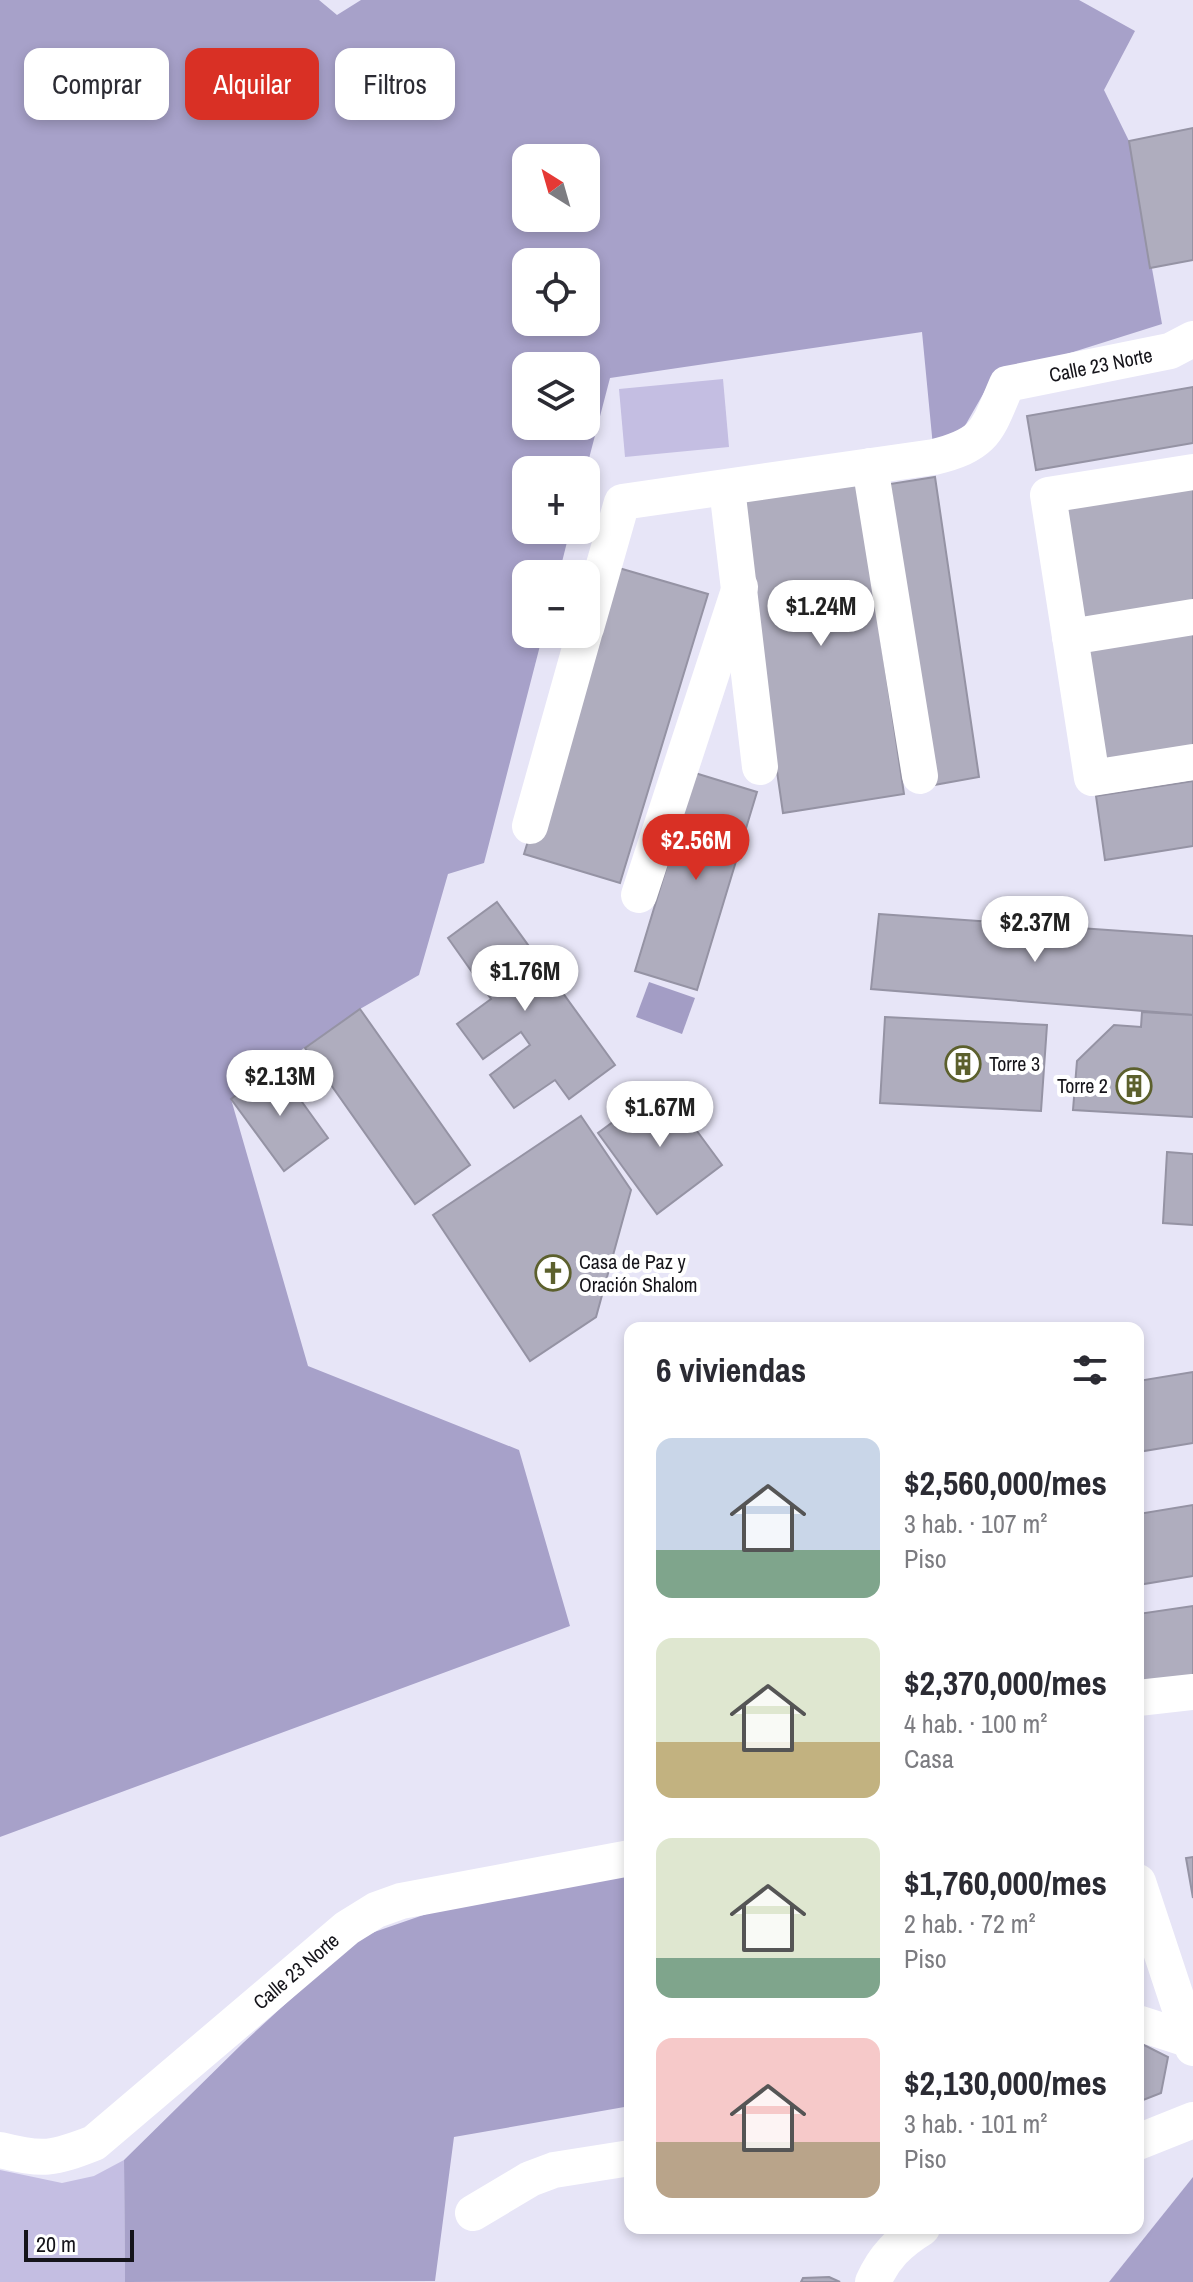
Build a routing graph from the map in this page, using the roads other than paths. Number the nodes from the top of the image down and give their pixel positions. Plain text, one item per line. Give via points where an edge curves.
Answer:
1 (1193, 339) edge
2 (870, 466) junction
3 (1193, 472) edge
4 (727, 488) junction
5 (600, 579) edge
6 (740, 587) junction
7 (1193, 617) edge
8 (1070, 637) junction
9 (580, 648) edge
10 (1193, 762) edge
11 (760, 767) dead end
12 (920, 776) dead end
13 (530, 826) dead end
14 (639, 895) dead end
15 (1193, 1692) edge
16 (1144, 1697) edge
17 (624, 1859) edge
18 (1144, 1900) edge
19 (1144, 2025) edge
20 (1191, 2044) edge
21 (1193, 2120) edge
22 (1144, 2140) edge
23 (0, 2150) edge
24 (624, 2159) edge
25 (473, 2213) dead end
26 (912, 2234) edge
27 (873, 2282) edge

1 - 2 street, Calle 23 Norte via 1170,351 1007,384 985,435 960,451
2 - 4 street
2 - 12 street
3 - 8 street via 1048,495
4 - 5 street via 622,502
4 - 6 street
6 - 11 street
6 - 14 street
7 - 8 street
8 - 10 street via 1092,778
9 - 13 street
15 - 16 street
17 - 23 street, Calle 23 Norte via 376,1910 347,1928 94,2143 57,2157
18 - 20 street
19 - 20 street
21 - 22 street
24 - 25 street via 554,2170
26 - 27 street via 882,2262

